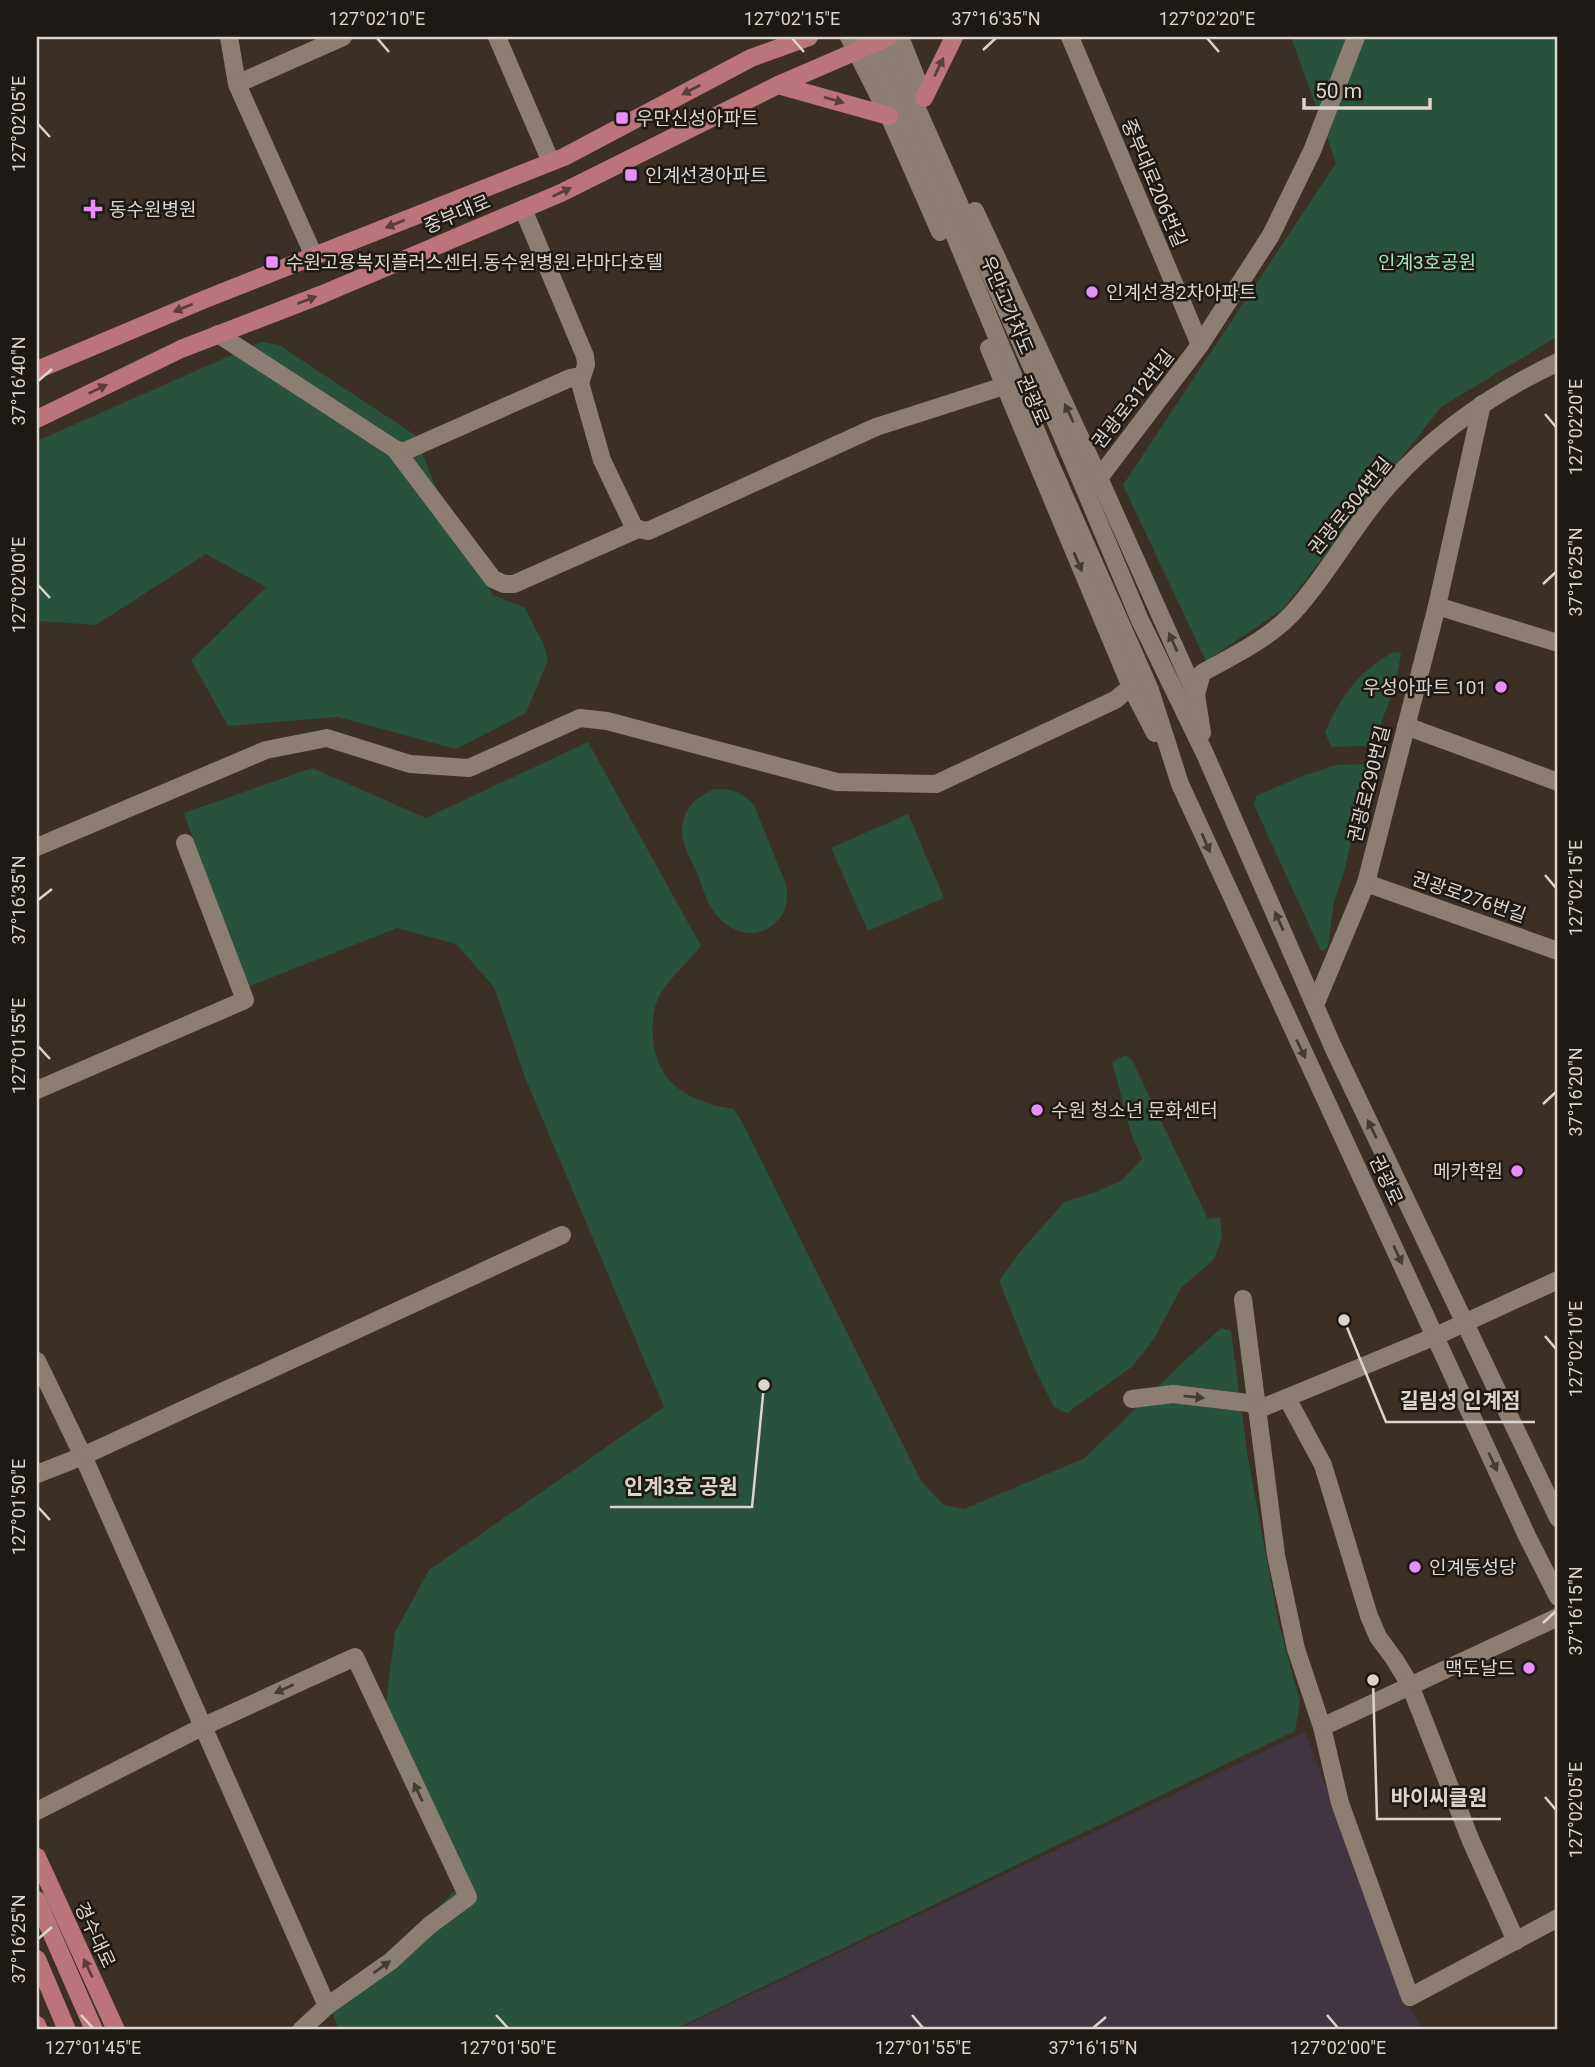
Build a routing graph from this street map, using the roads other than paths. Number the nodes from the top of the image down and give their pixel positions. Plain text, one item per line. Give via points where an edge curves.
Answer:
1 (229, 37) edge
2 (344, 37) edge
3 (497, 37) edge
4 (765, 37) edge
5 (809, 37) edge
6 (887, 37) edge
7 (900, 37) edge
8 (954, 37) edge
9 (1070, 37) edge
10 (1356, 37) edge
11 (857, 42) edge
12 (751, 58) junction
13 (237, 84) junction
14 (778, 85) junction
15 (924, 98) junction
16 (889, 116) junction
17 (551, 162) junction
18 (523, 209) junction
19 (314, 257) junction
20 (218, 334) junction
21 (1200, 345) junction
22 (1558, 362) edge
23 (37, 370) edge
24 (580, 383) junction
25 (1004, 386) junction
26 (1482, 404) junction
27 (37, 419) edge
28 (395, 449) junction
29 (1099, 478) junction
30 (638, 530) junction
31 (1437, 606) junction
32 (1140, 620) joint
33 (1124, 629) joint
34 (1558, 643) edge
35 (1131, 687) junction
36 (1196, 695) junction
37 (1406, 726) junction
38 (1205, 754) junction
39 (1179, 780) junction
40 (1558, 782) edge
41 (185, 842) dead end
42 (37, 847) edge
43 (1366, 883) junction
44 (1558, 951) edge
45 (1315, 1005) junction
46 (37, 1090) edge
47 (562, 1235) dead end
48 (1558, 1280) edge
49 (1243, 1299) dead end
50 (1466, 1322) junction
51 (1436, 1336) junction
52 (37, 1361) edge
53 (1132, 1398) dead end
54 (1287, 1398) junction
55 (1257, 1407) junction
56 (83, 1456) junction
57 (37, 1475) edge
58 (1558, 1518) edge
59 (1558, 1597) edge
60 (1558, 1617) edge
61 (1410, 1685) junction
62 (202, 1727) junction
63 (1322, 1727) junction
64 (37, 1811) edge
65 (37, 1857) edge
66 (37, 1900) edge
67 (1558, 1918) edge
68 (1516, 1941) junction
69 (37, 1959) edge
70 (327, 2006) junction
71 (37, 2025) edge
72 (39, 2030) edge
73 (67, 2030) edge
74 (94, 2030) edge
75 (116, 2030) edge
76 (301, 2030) edge

1 - 13 street
2 - 13 street
3 - 17 street
4 - 12 main road
5 - 12 main road, 중부대로
6 - 11 main road, 중부대로
6 - 32 street, 우만고가차도
7 - 15 street, 권광로
15 -> 8 main road
9 - 21 street, 중부대로206번길
10 - 21 street, 권광로312번길 via 1312,151 1271,235
11 - 14 main road, 중부대로
11 - 16 street, 권광로
11 - 33 street, 우만고가차도 via 916,143
12 -> 17 main road, 중부대로
13 - 19 street
14 -> 16 main road
18 -> 14 main road, 중부대로
29 -> 15 street, 권광로
16 - 25 street, 권광로
17 -> 19 main road, 중부대로
20 -> 18 main road, 중부대로
18 - 24 street via 585,356
19 -> 23 main road, 중부대로
27 -> 20 main road, 중부대로
20 - 28 street
21 - 29 street, 권광로312번길
22 - 26 street, 권광로304번길
24 - 28 street via 570,378 403,452
24 - 30 street via 602,460
25 - 30 street via 876,427 648,531
25 -> 35 street, 권광로
26 - 31 street, 권광로290번길
26 - 36 street, 권광로304번길 via 1445,431 1391,483 1298,608 1263,639 1202,673
28 - 30 street via 493,579 504,584 514,584
36 -> 29 street, 권광로
31 - 34 street
31 - 37 street, 권광로290번길
32 - 38 street, 권광로
33 - 39 street, 권광로 via 1150,690
35 - 39 street, 권광로
35 - 42 street via 1115,700 936,784 837,782 607,721 580,718 469,768 410,764 327,738 266,750
36 - 38 street, 권광로
37 - 40 street
37 - 43 street, 권광로290번길
45 -> 38 street, 권광로
39 -> 51 street, 권광로
41 - 46 street via 245,1000
43 - 44 street, 권광로276번길
43 - 45 street, 권광로290번길
50 -> 45 street, 권광로
47 - 56 street
48 - 50 street
49 - 55 street
50 - 51 street
50 - 58 street, 권광로
51 - 54 street
51 -> 59 street, 권광로
52 - 56 street
53 -> 55 street via 1173,1394
54 - 55 street
54 - 61 street via 1322,1465 1369,1616
55 - 63 street via 1276,1555 1296,1649
56 - 57 street
56 - 62 street
60 - 61 street
61 - 63 street
61 - 68 street
62 - 64 street
62 - 70 street
70 -> 62 street via 391,1961 468,1897 355,1657
63 - 68 street via 1339,1803 1410,1997
75 -> 65 main road, 경수대로
66 - 74 main road
67 - 68 street
69 - 73 main road
70 - 76 street
71 - 72 main road

